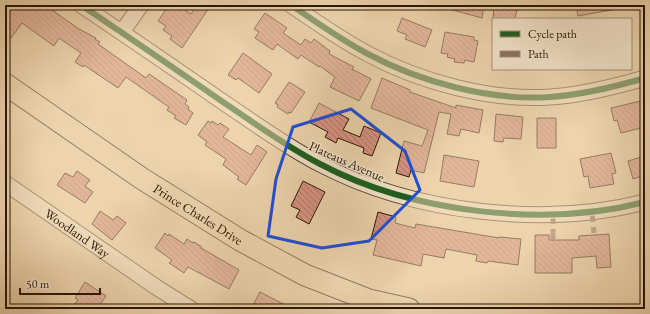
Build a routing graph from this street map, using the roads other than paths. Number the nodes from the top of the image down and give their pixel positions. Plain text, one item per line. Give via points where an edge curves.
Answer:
1 (81, 5) edge
2 (141, 5) edge
3 (291, 5) edge
4 (122, 32) junction
5 (645, 78) edge
6 (5, 84) edge
7 (5, 183) edge
8 (645, 202) edge
9 (191, 309) edge
10 (409, 309) edge

1 - 4 street, Plateaus Avenue
2 - 4 street
3 - 5 street via 367,54 388,64 435,81 482,93 551,97 591,92
4 - 8 street, Plateaus Avenue via 304,156 350,178 380,188 460,208 516,214 573,214
6 - 10 highway, Prince Charles Drive via 141,178 240,240 305,275 369,300
7 - 9 street, Woodland Way

